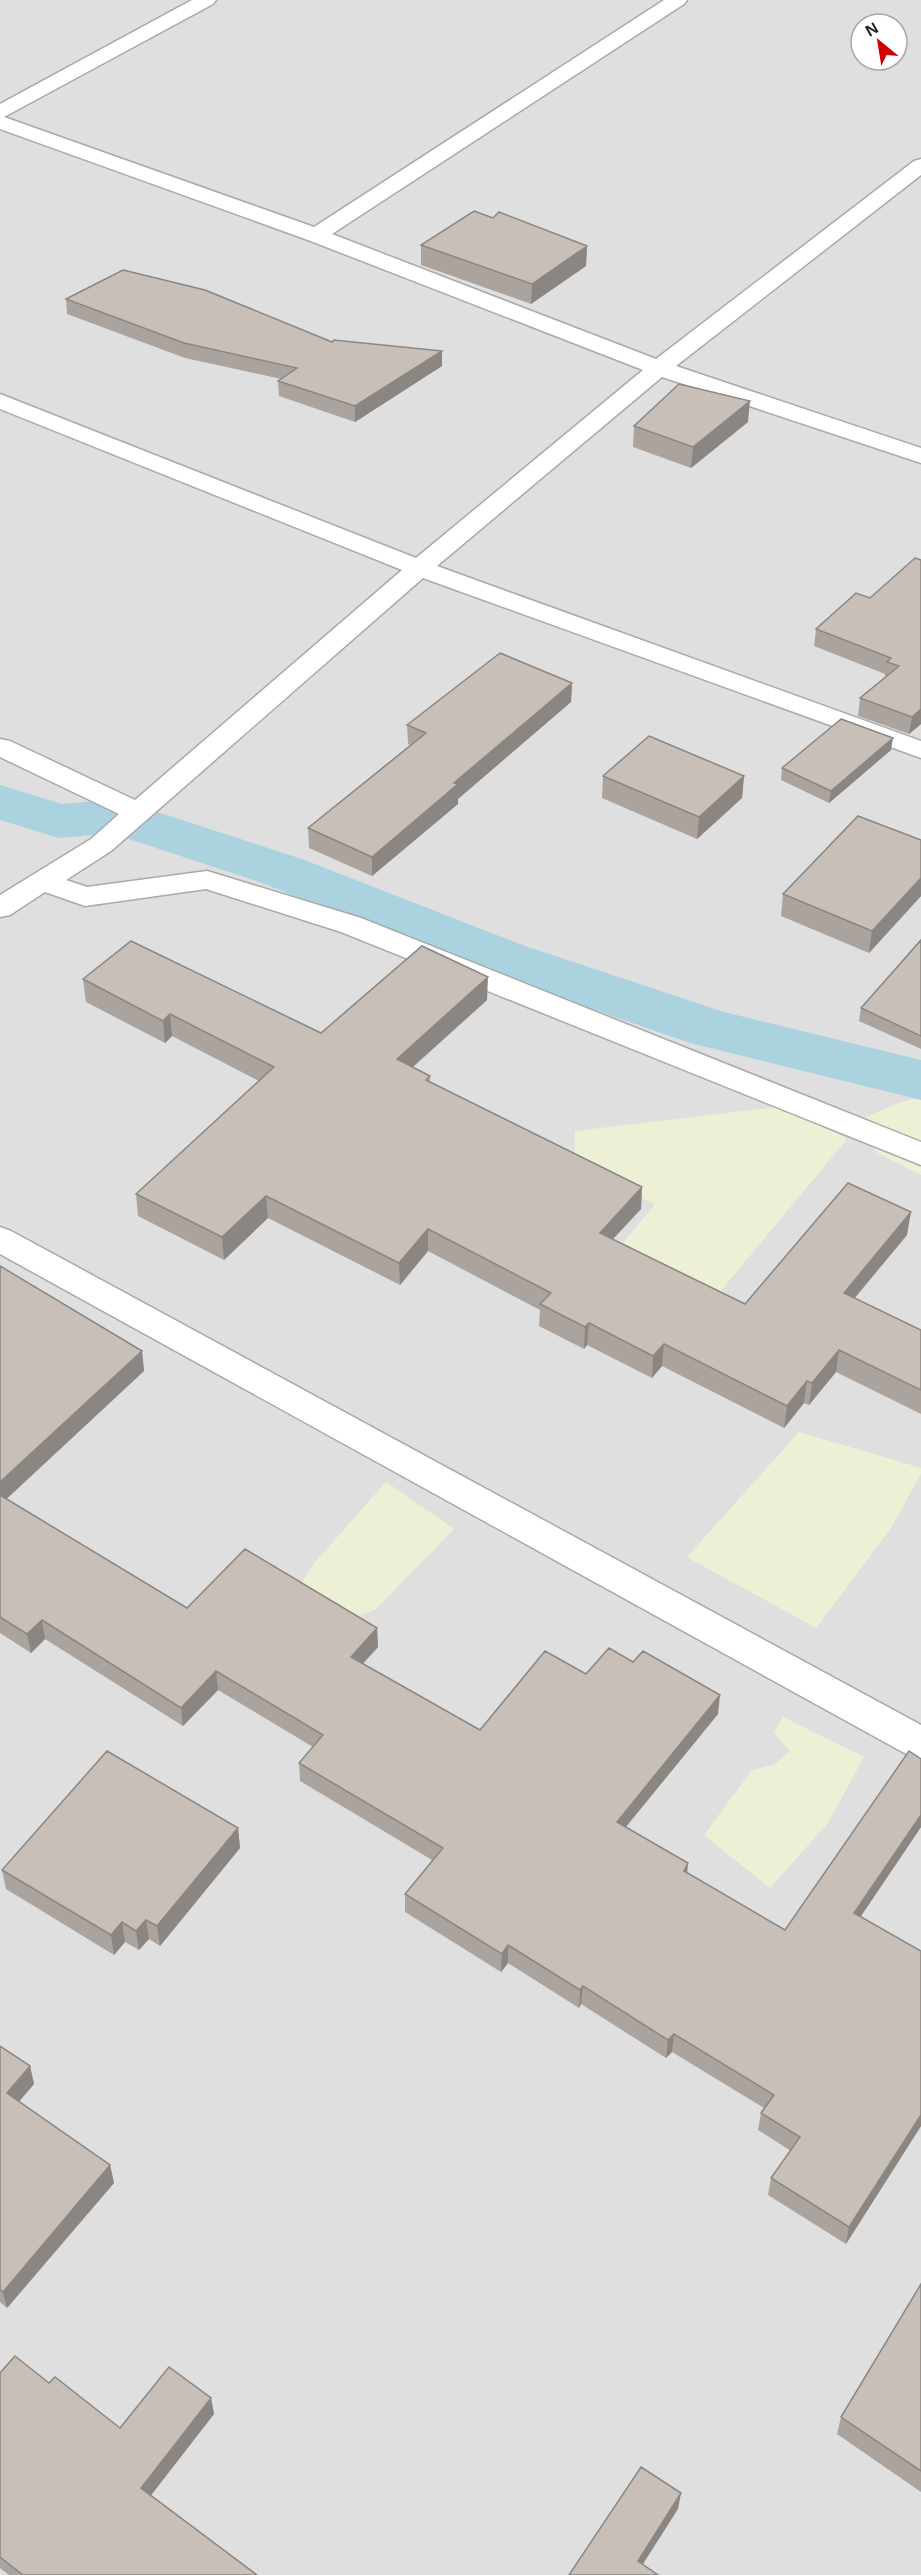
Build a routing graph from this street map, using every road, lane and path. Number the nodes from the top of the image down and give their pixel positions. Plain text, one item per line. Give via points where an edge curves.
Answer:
1 (206, 0) edge
2 (677, 0) edge
3 (0, 112) edge
4 (0, 122) edge
5 (921, 165) edge
6 (316, 235) junction
7 (659, 368) junction
8 (0, 401) edge
9 (921, 456) edge
10 (419, 568) junction
11 (0, 747) edge
12 (921, 750) edge
13 (139, 813) junction
14 (42, 881) junction
15 (0, 908) edge
16 (921, 1154) edge
17 (0, 1239) edge
18 (921, 1744) edge

1 - 3 street
2 - 6 street
4 - 6 street
5 - 7 street
6 - 7 street
7 - 9 street
7 - 10 street
8 - 10 street
10 - 12 street
10 - 13 street
11 - 13 street
13 - 14 street via 101,844
14 - 15 street
14 - 16 street via 85,897 207,880 351,925
17 - 18 street

